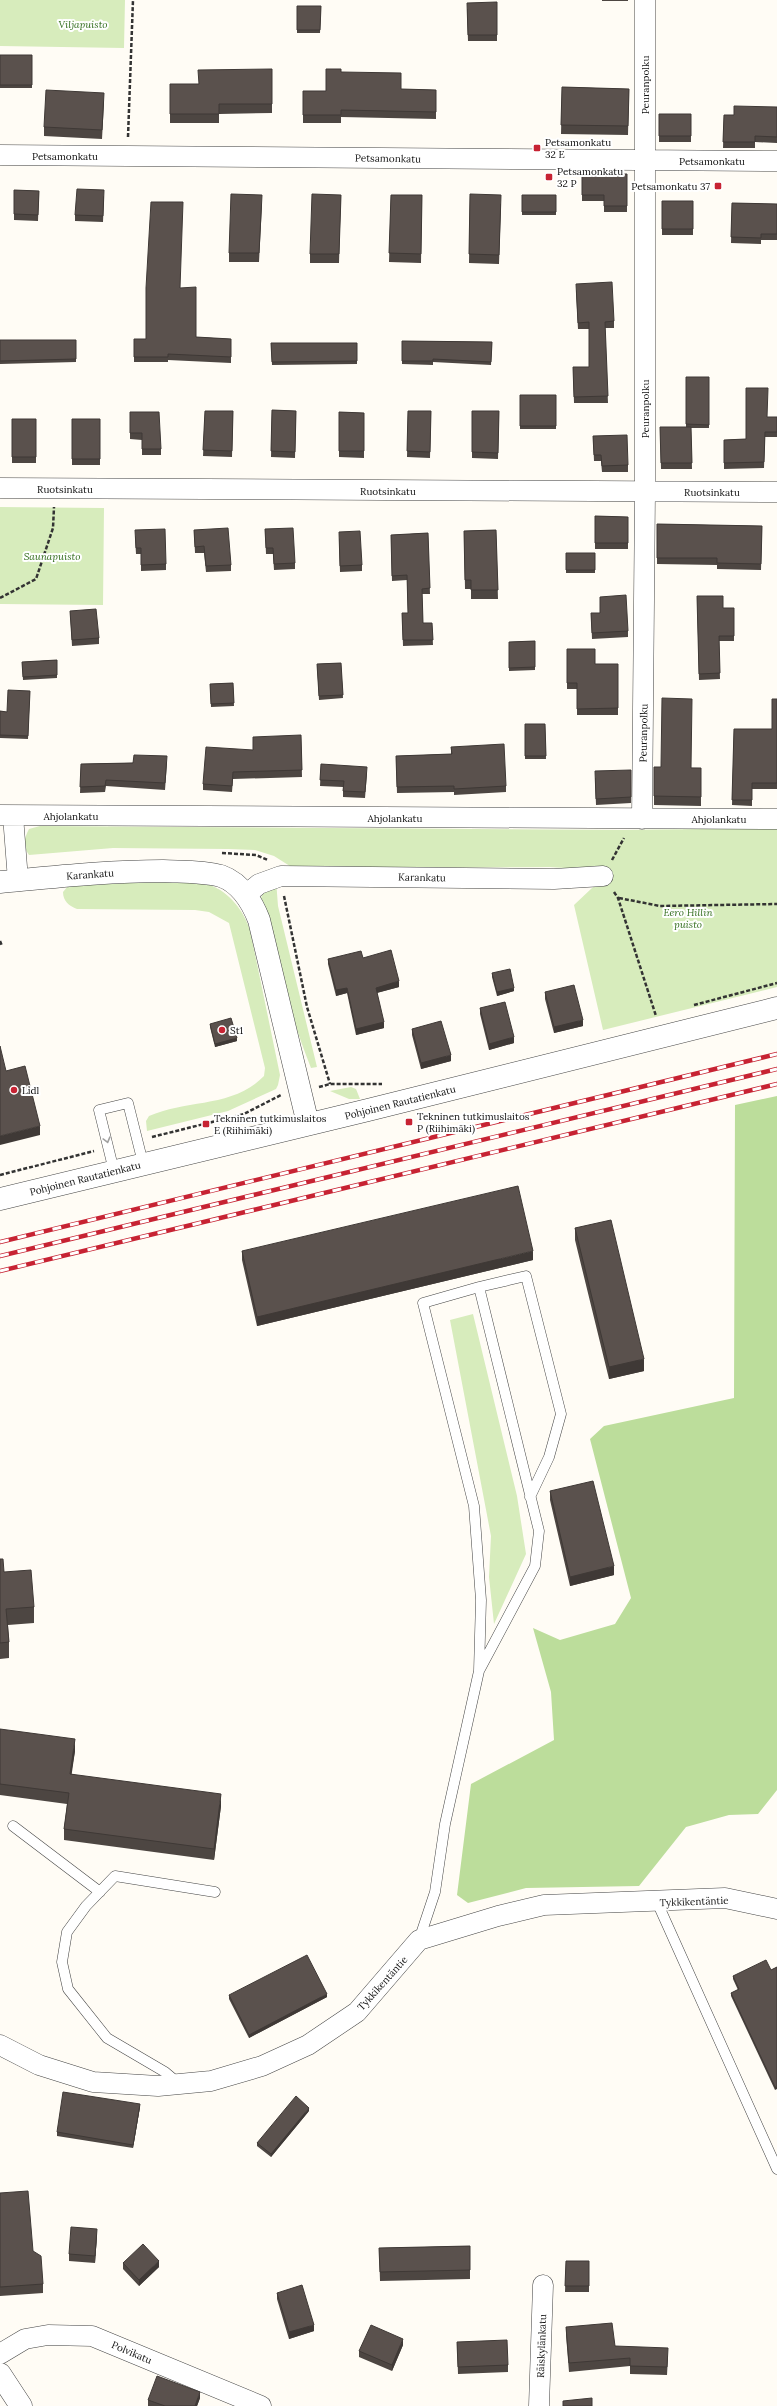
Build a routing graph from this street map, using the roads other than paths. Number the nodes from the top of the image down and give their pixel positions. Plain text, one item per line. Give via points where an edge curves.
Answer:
1 (645, 0) edge
2 (0, 155) edge
3 (777, 160) edge
4 (644, 161) junction
5 (0, 488) edge
6 (646, 492) junction
7 (777, 492) edge
8 (7, 816) edge
9 (642, 818) junction
10 (777, 819) edge
11 (603, 876) road end
12 (9, 881) edge
13 (246, 895) junction
14 (777, 1008) edge
15 (308, 1124) junction
16 (143, 1164) junction
17 (114, 1171) junction
18 (0, 1199) edge
19 (479, 1287) junction
20 (530, 1497) junction
21 (479, 1671) junction
22 (13, 1826) dead end
23 (100, 1892) junction
24 (214, 1892) dead end
25 (657, 1902) junction
26 (777, 1909) edge
27 (419, 1940) junction
28 (0, 2045) edge
29 (180, 2085) junction
30 (777, 2169) edge
31 (543, 2285) dead end
32 (0, 2354) edge
33 (0, 2374) edge
34 (21, 2406) edge
35 (261, 2406) edge
36 (540, 2406) edge

1 - 4 street, Peuranpolku
2 - 4 street, Petsamonkatu
3 - 4 street, Petsamonkatu
4 - 6 street, Peuranpolku
5 - 6 street, Ruotsinkatu
6 - 7 street, Ruotsinkatu
6 - 9 street, Peuranpolku
8 - 9 street, Ahjolankatu
8 - 12 street, Ahjolankatu
9 - 10 street, Ahjolankatu
11 - 13 street, Karankatu via 554,879 281,876 259,884
12 - 13 street, Karankatu via 89,873 194,872 221,876 238,886
13 - 15 street, Karankatu via 259,920
14 - 15 street, Pohjoinen Rautatienkatu
15 - 16 street, Pohjoinen Rautatienkatu
16 - 17 street, Pohjoinen Rautatienkatu
16 -> 17 lane via 128,1103 99,1110
17 - 18 street, Pohjoinen Rautatienkatu
19 - 20 lane
19 - 20 lane via 526,1276 561,1414 549,1457
19 - 21 lane via 423,1303 474,1506 481,1600
20 - 21 lane via 539,1531 535,1566
21 - 27 lane via 445,1824 435,1892
22 - 23 lane
23 - 24 lane via 116,1876
23 - 29 lane via 67,1932 62,1962 68,1989 107,2038 165,2072
25 - 26 street, Tykkikentäntie via 725,1898
25 - 27 street, Tykkikentäntie via 544,1905
25 - 30 lane
27 - 29 street, Tykkikentäntie via 357,2012 308,2045 262,2066 211,2081
28 - 29 street, Tykkikentäntie via 38,2065 93,2082
31 - 36 street, Räiskylänkatu
32 - 35 street, Polvikatu via 25,2339 48,2335 92,2336
33 - 34 street

